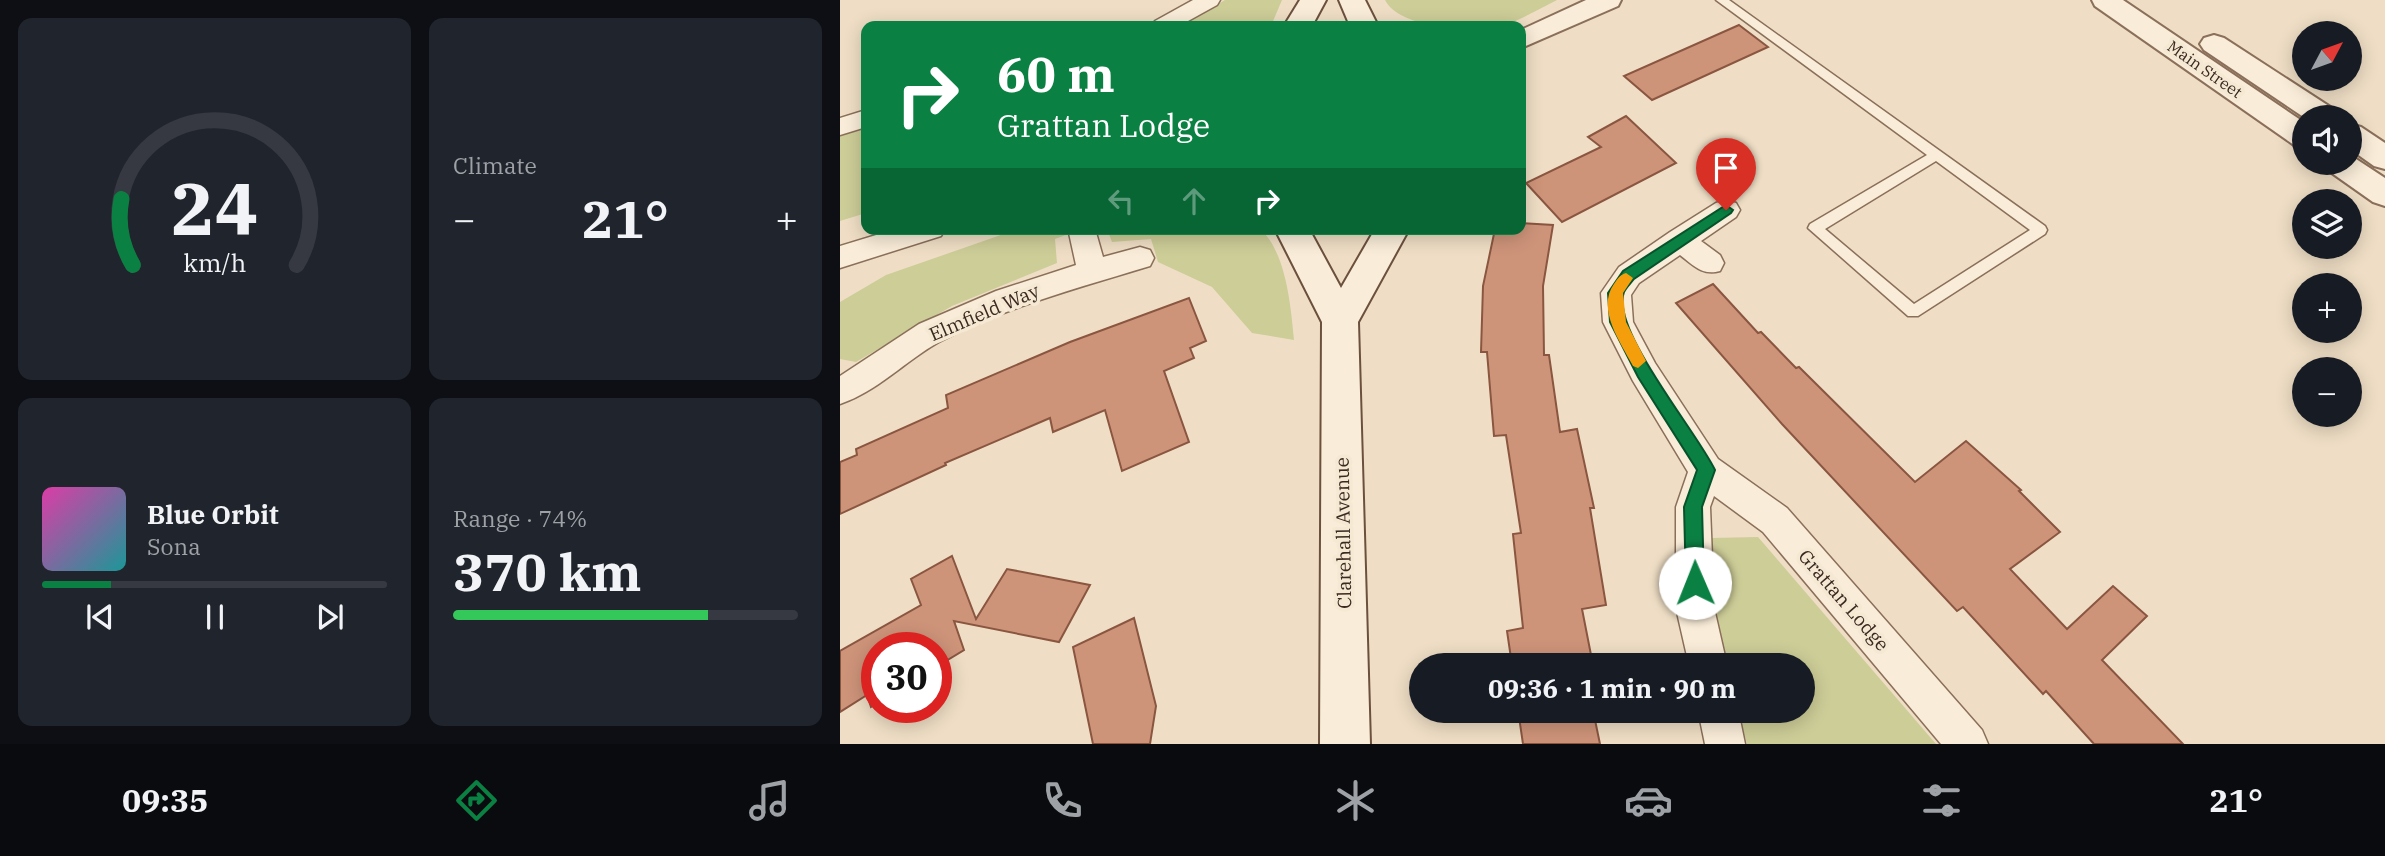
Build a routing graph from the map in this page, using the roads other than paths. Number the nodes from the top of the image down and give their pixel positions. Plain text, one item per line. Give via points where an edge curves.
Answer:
1 (1209, 0) edge
2 (1313, 0) edge
3 (1352, 0) edge
4 (1608, 0) edge
5 (1722, 0) edge
6 (2105, 0) edge
7 (2148, 0) edge
8 (1172, 21) edge
9 (1301, 21) edge
10 (1362, 21) edge
11 (1526, 38) edge
12 (2306, 105) edge
13 (861, 120) edge
14 (840, 127) edge
15 (2292, 129) edge
16 (1936, 155) junction
17 (2357, 175) edge
18 (2385, 194) edge
19 (1726, 210) dead end
20 (912, 235) edge
21 (1083, 235) edge
22 (1295, 235) edge
23 (1389, 235) edge
24 (1680, 239) junction
25 (840, 257) edge
26 (1140, 258) dead end
27 (1710, 263) dead end
28 (1092, 270) junction
29 (1340, 322) junction
30 (840, 391) edge
31 (1706, 470) junction
32 (1705, 653) edge
33 (1721, 723) edge
34 (1345, 744) edge
35 (1725, 744) edge
36 (1968, 744) edge

1 - 8 street
2 - 9 main road
3 - 10 main road
4 - 11 main road
5 - 16 lane
6 - 15 main road, Main Street
7 - 12 main road, Main Street
13 - 14 street
16 - 16 lane via 2040,230 1913,312 1815,228
17 - 18 main road
19 - 24 street, Grattan Lodge
20 - 25 street
21 - 28 street
22 - 29 main road, Clarehall Avenue
23 - 29 main road, Clarehall Avenue
24 - 27 street
24 - 31 street, Grattan Lodge via 1629,275 1616,293 1618,322
26 - 28 street, Elmfield Way
28 - 30 street, Elmfield Way via 928,334
29 - 34 main road, Clarehall Avenue
31 - 32 street via 1693,507 1695,608
31 - 36 street, Grattan Lodge via 1775,520
33 - 35 street

